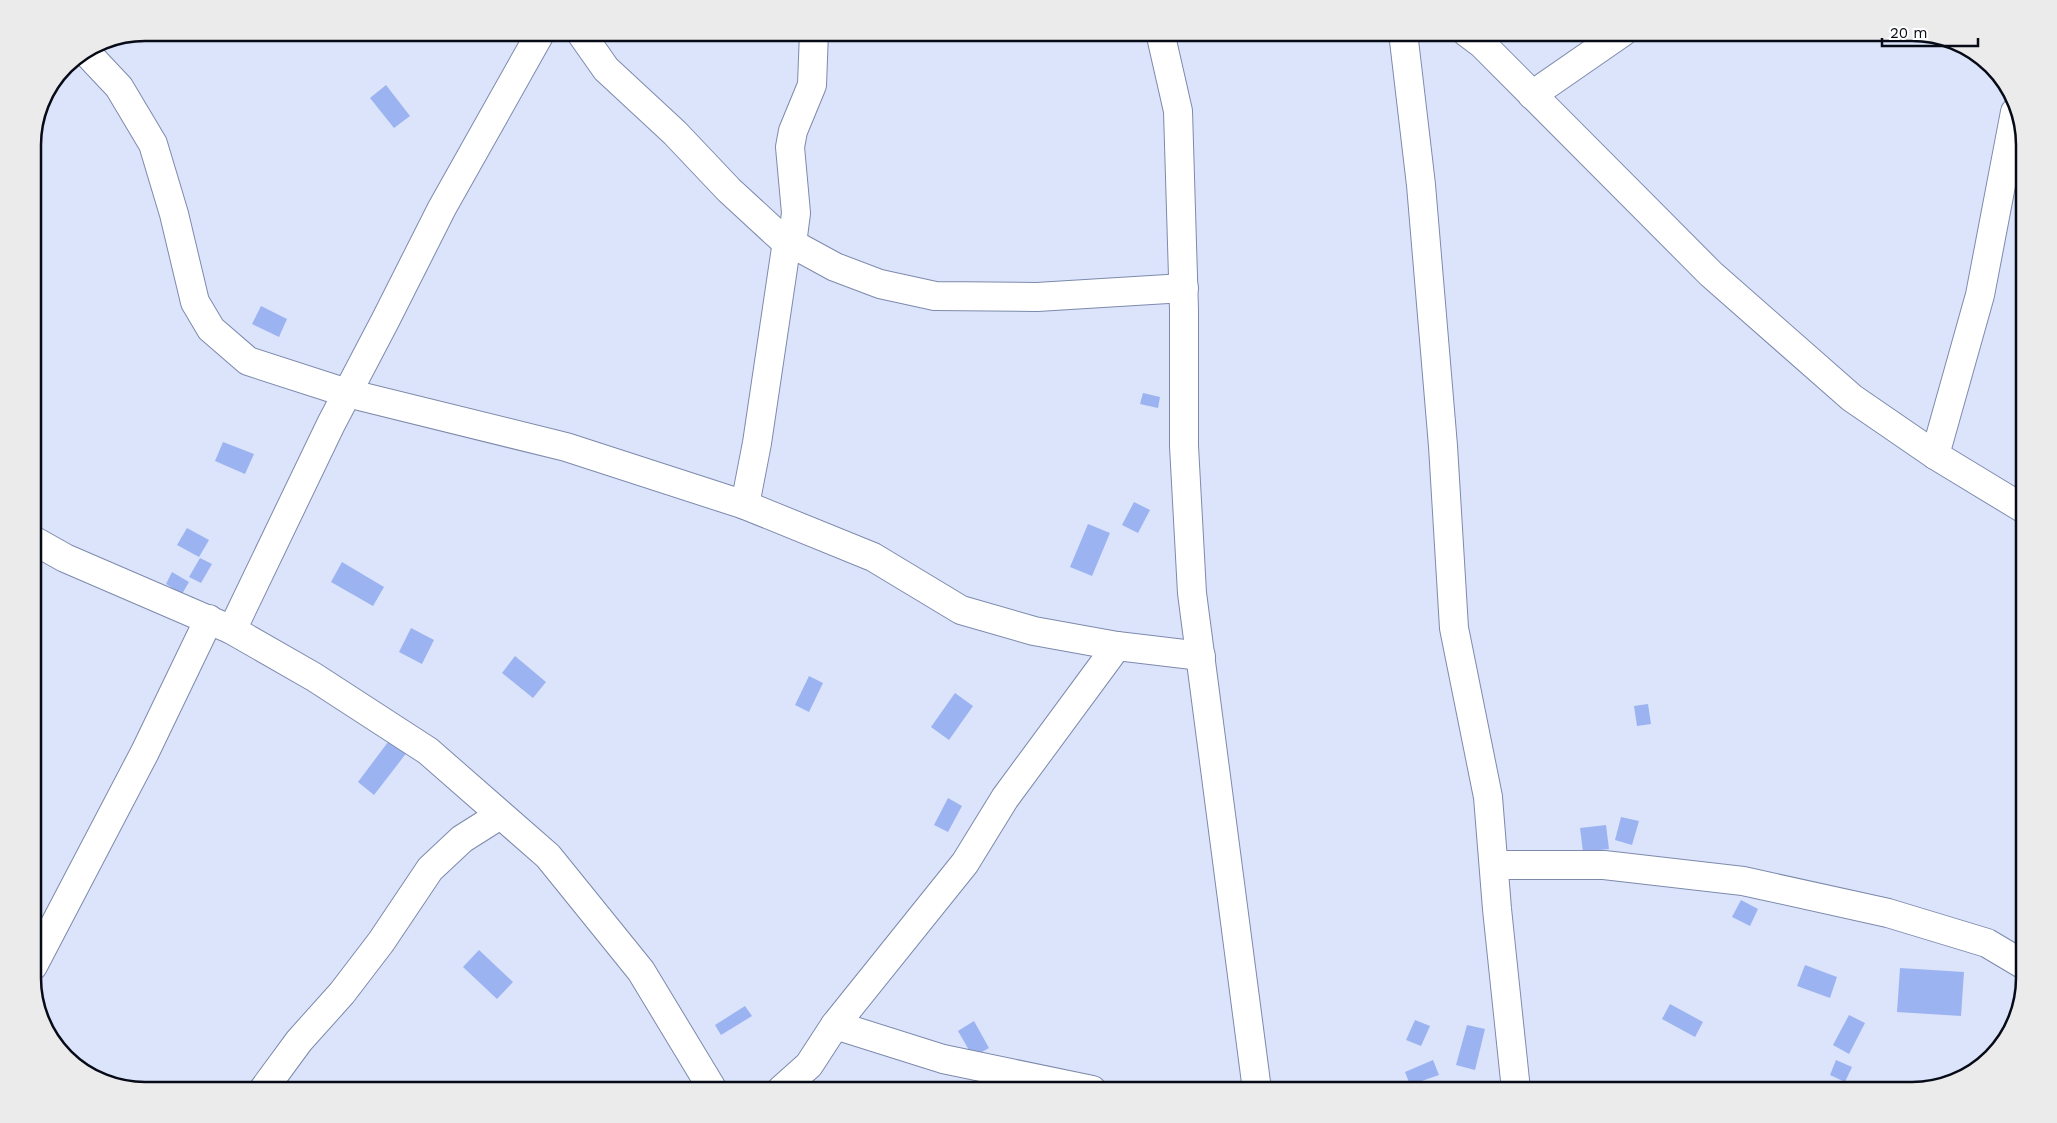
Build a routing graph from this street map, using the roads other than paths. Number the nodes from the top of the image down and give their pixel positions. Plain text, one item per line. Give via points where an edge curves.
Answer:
1 (535, 41) edge
2 (586, 41) edge
3 (814, 41) edge
4 (1162, 41) edge
5 (1404, 41) edge
6 (1478, 41) edge
7 (1610, 41) edge
8 (91, 57) edge
9 (1532, 94) junction
10 (2014, 124) edge
11 (790, 242) junction
12 (1184, 288) junction
13 (347, 393) junction
14 (1935, 455) junction
15 (2016, 504) edge
16 (745, 505) junction
17 (41, 544) edge
18 (221, 625) junction
19 (1117, 646) junction
20 (1200, 656) junction
21 (500, 814) junction
22 (1494, 865) junction
23 (41, 951) edge
24 (2016, 960) edge
25 (835, 1025) junction
26 (269, 1082) edge
27 (708, 1082) edge
28 (790, 1082) edge
29 (1055, 1082) edge
30 (1256, 1082) edge
31 (1515, 1082) edge

1 - 13 street via 442,208
2 - 11 street via 606,69 675,133 736,197 780,237
3 - 11 street via 812,85 793,131 790,147 796,213
4 - 12 street via 1178,111
5 - 22 street via 1421,185 1443,446 1454,628 1488,797
6 - 9 street
7 - 9 street
8 - 13 street via 119,87 153,144 196,302 211,329 248,361
9 - 14 street via 1711,274 1852,398
10 - 14 street via 1980,295
11 - 12 street via 835,267 880,284 935,296 1037,297
11 - 16 street
12 - 20 street via 1184,446 1192,594
13 - 16 street via 566,446
13 - 18 street via 282,524
14 - 15 street
16 - 19 street via 873,557 961,610 1034,631
17 - 18 street via 65,558
18 - 21 street via 314,678 428,751
18 - 23 street via 145,752
19 - 20 street
19 - 25 street via 1005,798 965,863
20 - 30 street
21 - 26 street via 462,840 430,869 381,942
21 - 27 street via 548,856 641,971
22 - 24 street via 1604,865 1743,881 1888,913 1987,943
22 - 31 street
25 - 28 street via 809,1065
25 - 29 street via 943,1058

